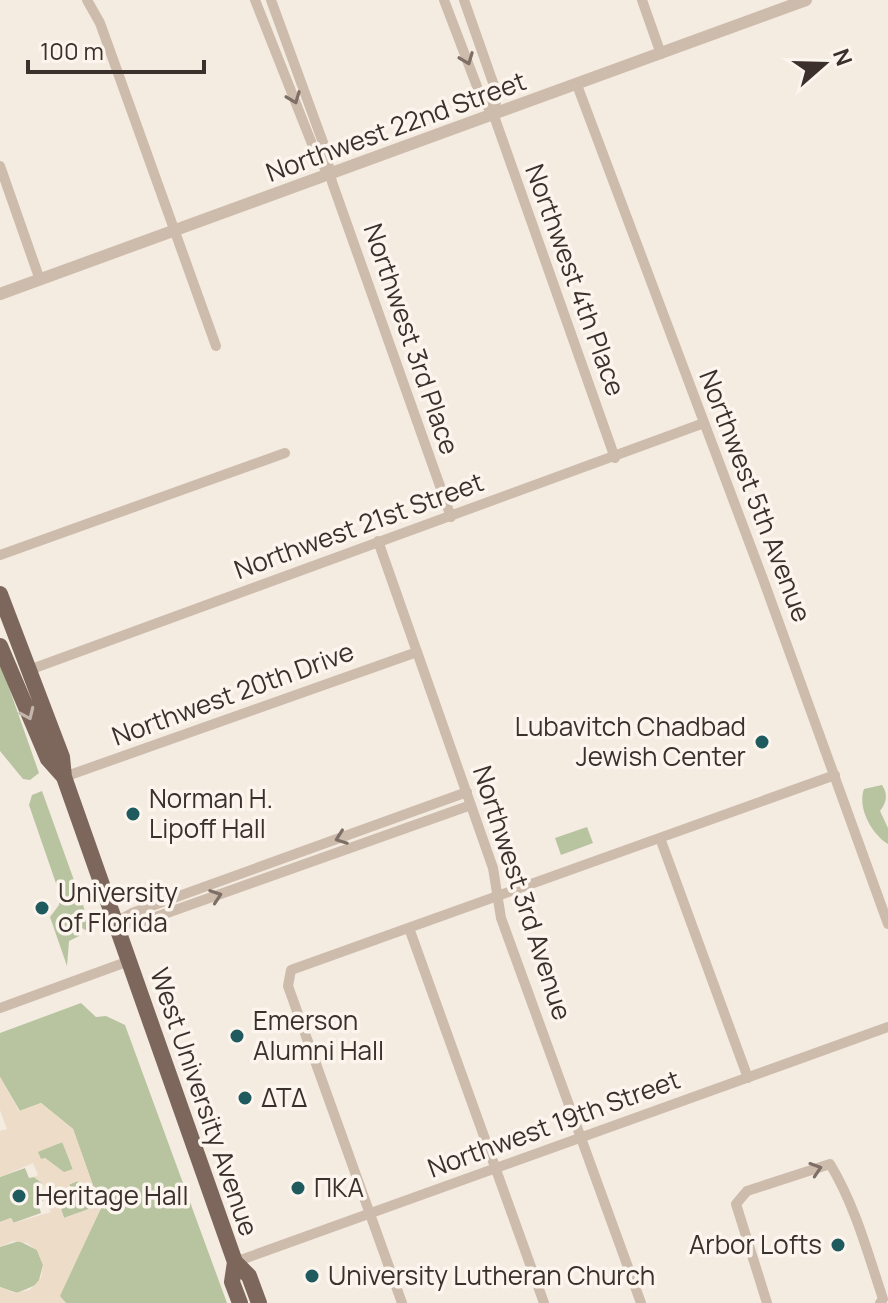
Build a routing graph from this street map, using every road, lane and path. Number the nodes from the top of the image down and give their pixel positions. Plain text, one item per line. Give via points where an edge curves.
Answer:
1 (87, 0) edge
2 (255, 0) edge
3 (271, 0) edge
4 (444, 0) edge
5 (464, 0) edge
6 (642, 0) edge
7 (806, 0) edge
8 (661, 54) junction
9 (577, 85) junction
10 (494, 116) junction
11 (0, 166) edge
12 (330, 175) junction
13 (175, 231) junction
14 (40, 280) junction
15 (0, 294) edge
16 (216, 346) dead end
17 (704, 423) junction
18 (285, 453) dead end
19 (615, 458) junction
20 (451, 517) junction
21 (378, 541) junction
22 (0, 555) edge
23 (0, 594) edge
24 (0, 646) edge
25 (417, 652) junction
26 (29, 670) junction
27 (835, 775) junction
28 (64, 777) junction
29 (467, 792) junction
30 (471, 805) junction
31 (381, 823) junction
32 (386, 836) junction
33 (660, 838) junction
34 (296, 854) junction
35 (301, 867) junction
36 (497, 894) junction
37 (115, 922) junction
38 (888, 924) edge
39 (409, 928) junction
40 (129, 961) junction
41 (0, 1008) edge
42 (888, 1027) edge
43 (748, 1078) junction
44 (582, 1138) junction
45 (495, 1169) junction
46 (370, 1214) junction
47 (235, 1262) junction
48 (881, 1301) edge
49 (240, 1303) edge
50 (259, 1303) edge
51 (402, 1303) edge
52 (544, 1303) edge
53 (641, 1303) edge
54 (767, 1303) edge

1 - 13 street
2 -> 12 street, Northwest 3rd Place via 316,154
3 - 12 street, Northwest 3rd Place
4 -> 10 street, Northwest 4th Place via 481,97
5 - 10 street, Northwest 4th Place via 497,94
6 - 8 street
7 - 8 street, Northwest 22nd Street
8 - 9 street, Northwest 22nd Street
9 - 10 street, Northwest 22nd Street
9 - 17 street, Northwest 5th Avenue
10 - 12 street, Northwest 22nd Street
10 - 19 street, Northwest 4th Place
11 - 14 street
12 - 13 street, Northwest 22nd Street
12 - 20 street, Northwest 3rd Place
13 - 14 street, Northwest 22nd Street
13 - 16 street
14 - 15 street, Northwest 22nd Street
17 - 19 street, Northwest 21st Street
17 - 27 street, Northwest 5th Avenue
18 - 22 street
19 - 20 street, Northwest 21st Street
20 - 21 street, Northwest 21st Street
21 - 25 street, Northwest 3rd Avenue
21 - 26 street, Northwest 21st Street
23 - 26 main road, West University Avenue
24 -> 28 main road, West University Avenue via 48,759
25 - 28 street, Northwest 20th Drive
25 - 29 street, Northwest 3rd Avenue
26 - 28 main road, West University Avenue via 62,757
27 - 33 street
27 - 38 street, Northwest 5th Avenue
28 - 37 main road, West University Avenue
29 - 30 street, Northwest 3rd Avenue
29 - 31 street
30 - 32 street
30 - 36 street, Northwest 3rd Avenue
31 - 32 street
31 -> 34 street
32 - 35 street
33 - 36 street
33 - 43 street
34 - 35 street
34 - 37 street
37 -> 35 street via 136,924
36 - 39 street
36 - 44 street, Northwest 3rd Avenue via 501,918
37 - 40 main road, West University Avenue
39 - 45 street
39 - 46 street via 299,966 289,975 288,986
40 - 41 street
40 - 47 main road, West University Avenue
42 - 43 street, Northwest 19th Street
43 - 44 street, Northwest 19th Street
44 - 45 street, Northwest 19th Street
44 - 53 street, Northwest 3rd Avenue
45 - 46 street, Northwest 19th Street
45 - 52 street
46 - 47 street, Northwest 19th Street
46 - 51 street
47 - 49 main road, West University Avenue via 232,1282
47 - 50 main road, West University Avenue via 249,1276
54 -> 48 street via 736,1204 742,1194 830,1164 841,1182

